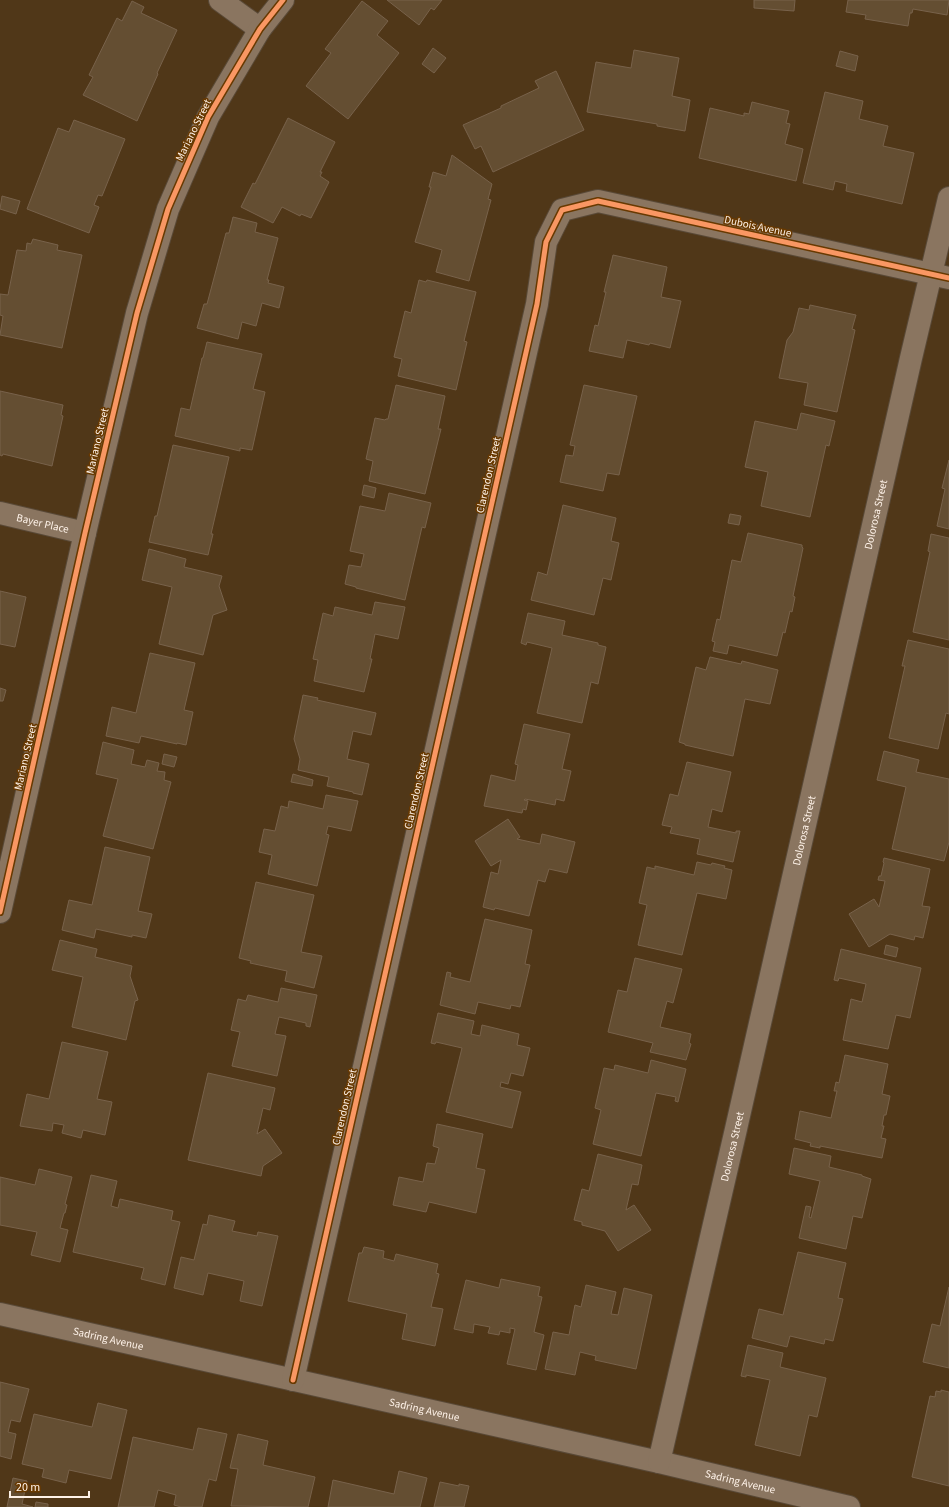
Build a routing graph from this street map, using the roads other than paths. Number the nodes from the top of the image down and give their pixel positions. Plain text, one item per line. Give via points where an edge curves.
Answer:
1 (220, 0) edge
2 (283, 0) edge
3 (260, 29) junction
4 (949, 198) edge
5 (562, 210) joint
6 (940, 276) edge
7 (0, 513) edge
8 (85, 533) junction
9 (1, 906) edge
10 (0, 1314) edge
11 (293, 1380) junction
12 (659, 1462) junction
13 (849, 1507) edge

1 - 3 street
2 - 3 street, Mariano Street
3 - 8 street, Mariano Street via 208,117 168,209 137,313
4 - 6 street, Dolorosa Street
5 - 6 street, Dubois Avenue via 598,201
5 - 11 street, Clarendon Street via 546,242 535,312
6 - 12 street, Dolorosa Street via 909,366
7 - 8 street, Bayer Place
8 - 9 street, Mariano Street
10 - 11 street, Sadring Avenue
11 - 12 street, Sadring Avenue
12 - 13 street, Sadring Avenue

